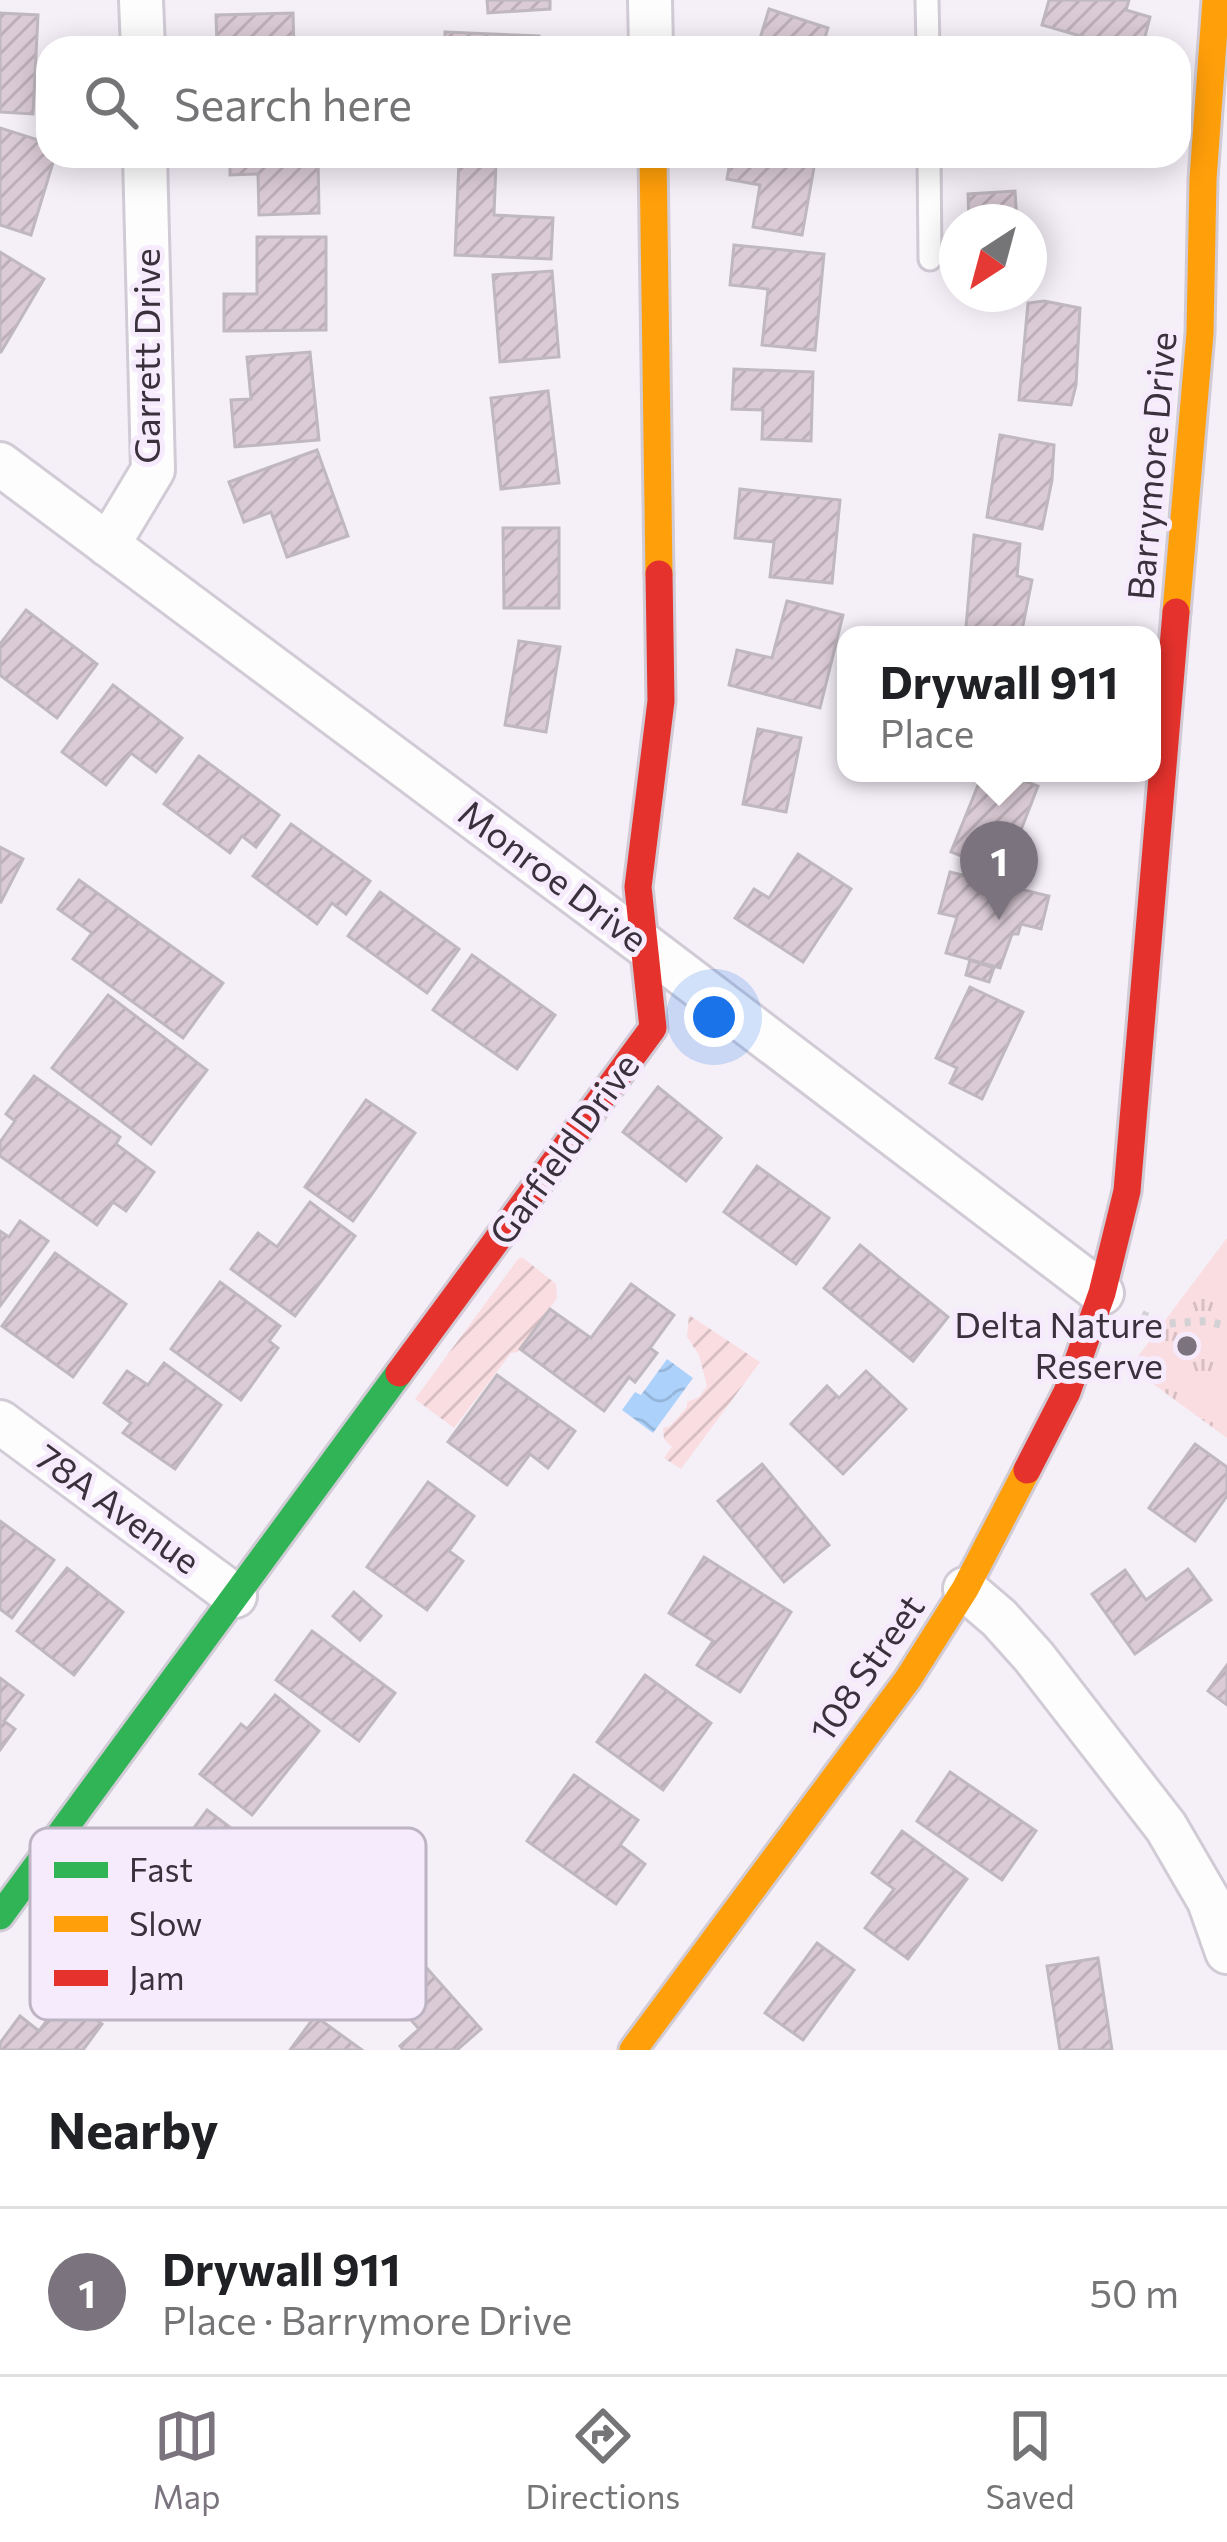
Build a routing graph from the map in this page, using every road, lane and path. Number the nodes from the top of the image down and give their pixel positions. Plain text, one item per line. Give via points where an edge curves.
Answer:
1 (141, 0) edge
2 (650, 0) edge
3 (927, 0) edge
4 (1216, 0) edge
5 (142, 36) edge
6 (651, 36) edge
7 (928, 36) edge
8 (145, 168) edge
9 (653, 168) edge
10 (929, 168) edge
11 (930, 259) dead end
12 (0, 464) edge
13 (108, 544) junction
14 (644, 944) junction
15 (1114, 1299) junction
16 (1227, 1327) edge
17 (0, 1422) edge
18 (965, 1589) junction
19 (235, 1596) junction
20 (65, 1828) edge
21 (30, 1875) edge
22 (0, 1916) edge
23 (1227, 1952) edge
24 (633, 2050) edge

1 - 5 street
2 - 6 street
3 - 7 lane
4 - 15 street, Barrymore Drive via 1200,333
8 - 13 street, Garrett Drive via 153,470
9 - 14 street, Garfield Drive via 661,701 638,887
10 - 11 lane
12 - 13 street, Monroe Drive
13 - 14 street, Monroe Drive
14 - 15 street, Monroe Drive
14 - 19 street, Garfield Drive via 653,1028
15 - 16 path via 1163,1324
15 - 18 street, 108 Street
17 - 19 street, 78A Avenue
18 - 23 street via 1034,1658 1166,1828 1209,1901
18 - 24 street, 108 Street via 908,1679
19 - 20 street, Garfield Drive
21 - 22 street, Garfield Drive

